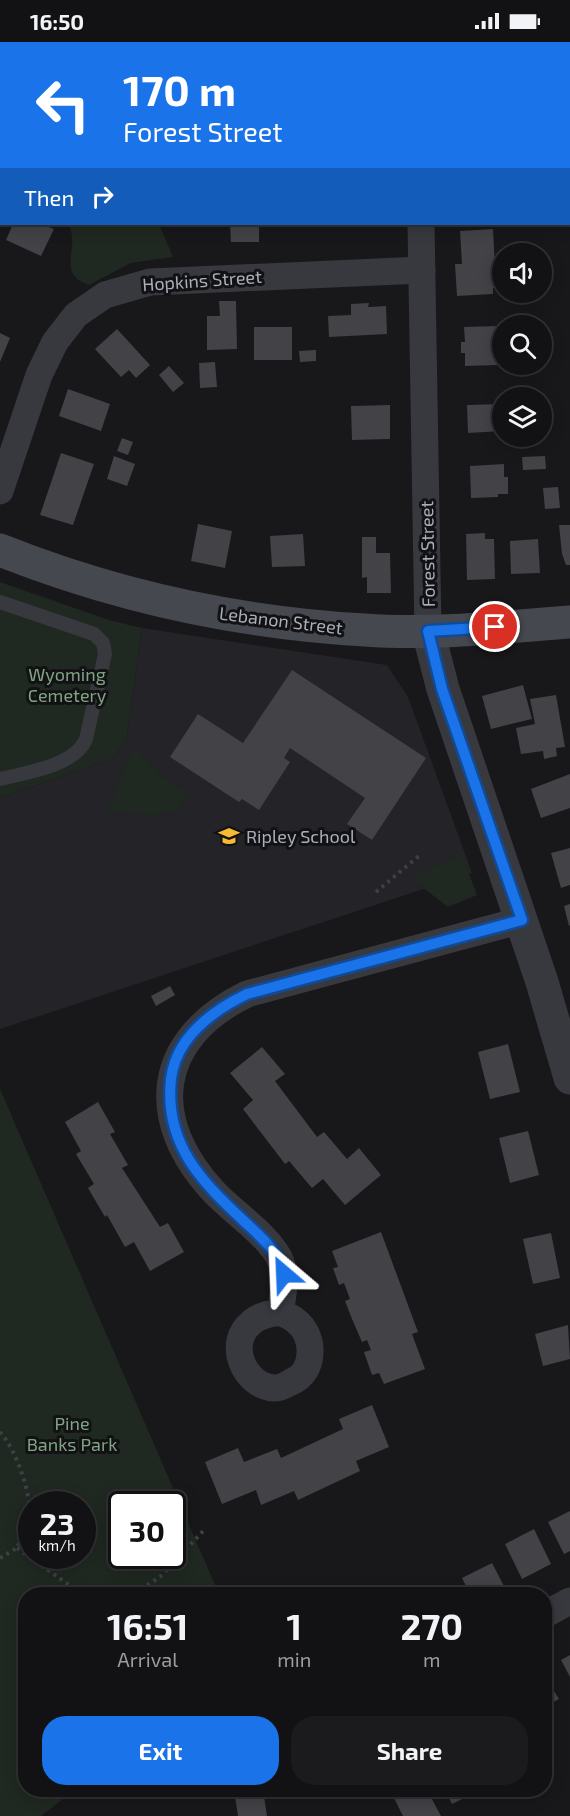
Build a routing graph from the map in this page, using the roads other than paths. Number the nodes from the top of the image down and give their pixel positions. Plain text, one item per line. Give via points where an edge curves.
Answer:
1 (421, 225) edge
2 (422, 270) junction
3 (0, 491) edge
4 (0, 550) edge
5 (0, 602) edge
6 (570, 622) edge
7 (428, 631) junction
8 (0, 779) edge
9 (522, 920) junction
10 (566, 1043) edge
11 (570, 1078) edge
12 (280, 1312) dead end
13 (570, 1601) edge
14 (552, 1611) edge

1 - 2 street, Forest Street
2 - 3 street, Hopkins Street via 150,282 105,295 76,315 55,342 39,375
2 - 7 street, Forest Street
4 - 7 main road, Lebanon Street via 114,588 204,610 365,630
5 - 8 lane via 89,632 100,639 105,649 85,742 75,753 57,762
6 - 7 main road, Lebanon Street
7 - 9 street, Forest Street via 442,689
9 - 10 street, Forest Street
9 - 12 street via 247,994 222,1006 185,1043 172,1072 170,1093 176,1136 197,1173 280,1260 284,1291
10 - 11 street, Forest Street
13 - 14 street

